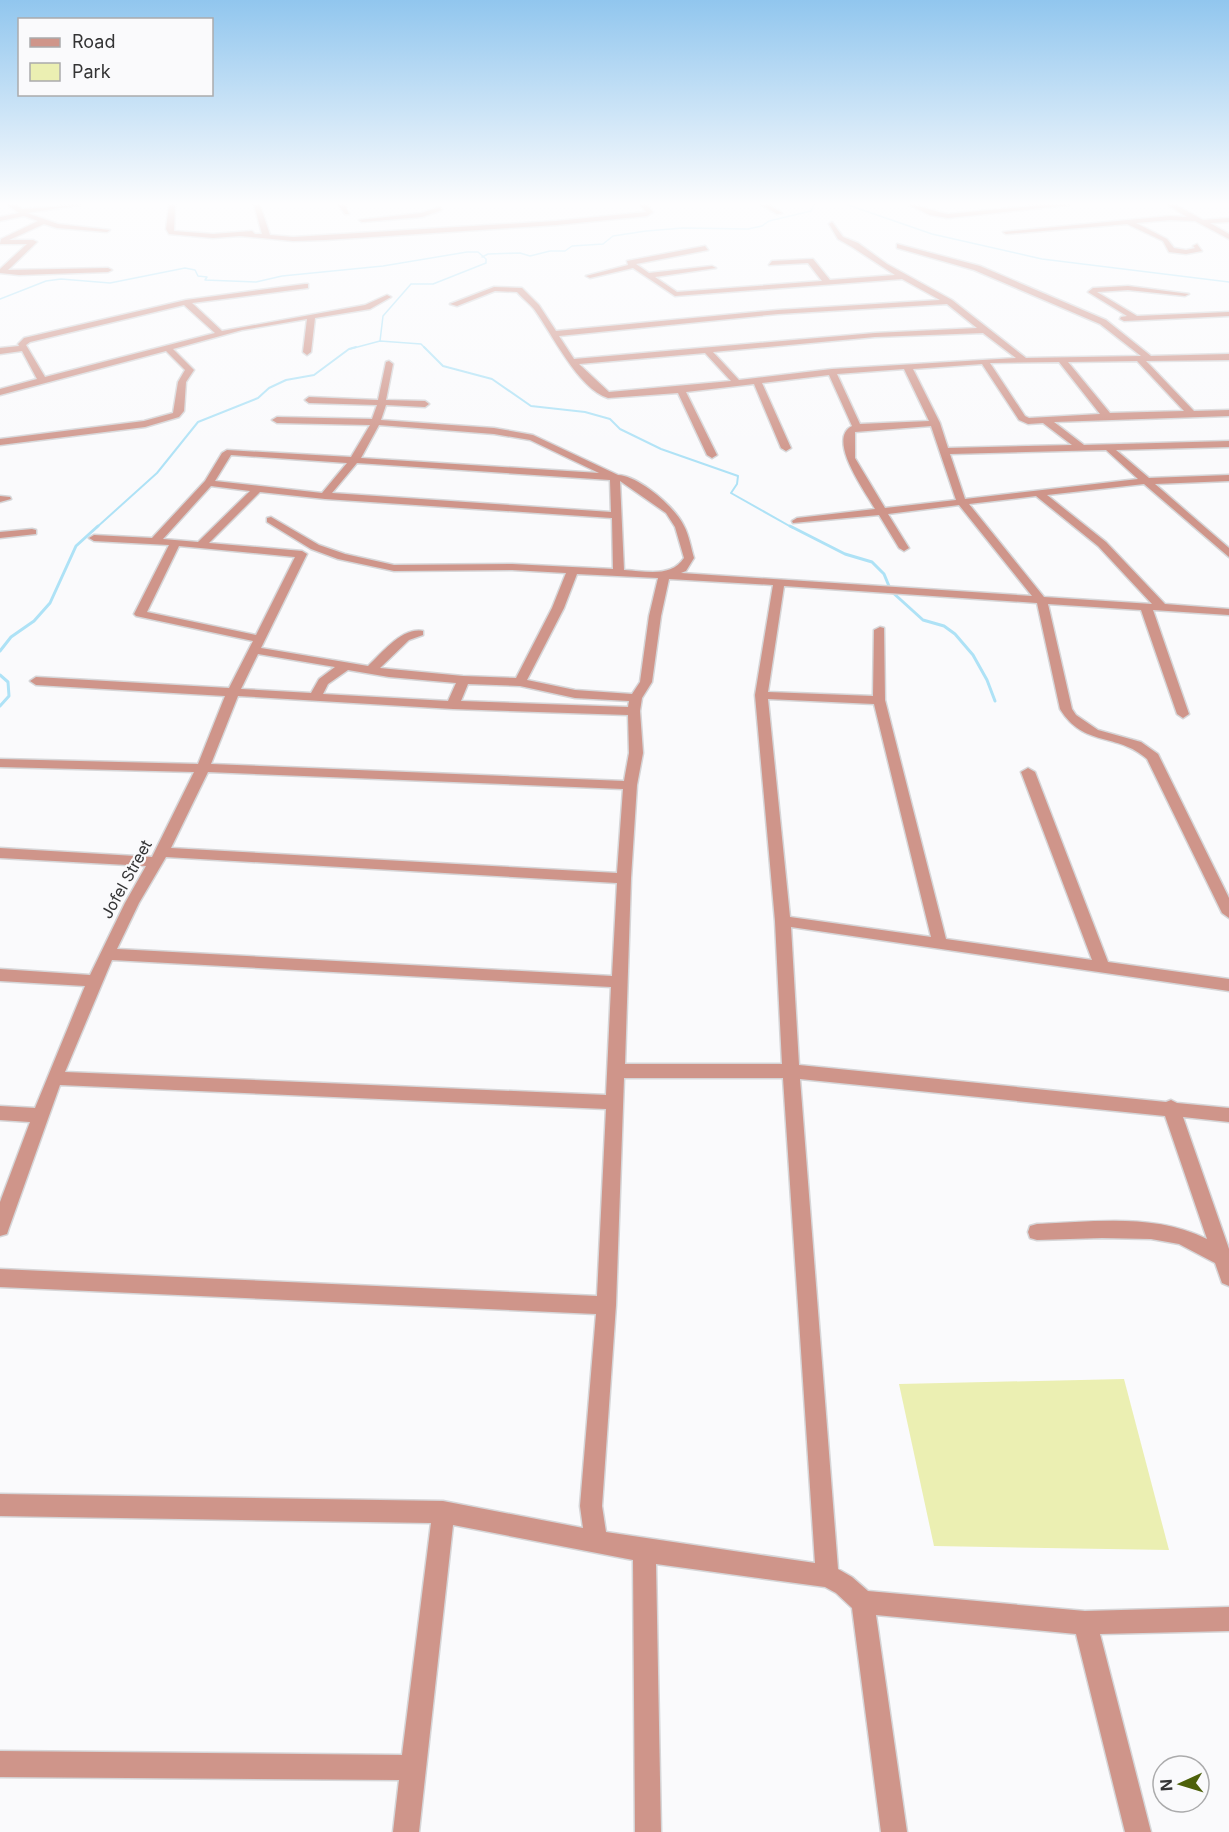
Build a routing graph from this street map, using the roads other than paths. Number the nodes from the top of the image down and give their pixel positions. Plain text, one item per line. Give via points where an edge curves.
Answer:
1 (272, 290) edge
2 (490, 290) edge
3 (519, 290) edge
4 (670, 290) edge
5 (719, 290) edge
6 (928, 290) edge
7 (1029, 290) edge
8 (1093, 290) edge
9 (1152, 290) edge
10 (1185, 294) dead end
11 (387, 297) dead end
12 (186, 302) junction
13 (949, 302) junction
14 (454, 304) dead end
15 (1229, 314) edge
16 (311, 317) junction
17 (1134, 317) junction
18 (1103, 322) junction
19 (985, 330) junction
20 (221, 334) junction
21 (552, 334) junction
22 (25, 348) junction
23 (168, 348) junction
24 (707, 350) junction
25 (0, 351) edge
26 (307, 352) dead end
27 (1145, 359) junction
28 (1227, 359) edge
29 (1062, 360) junction
30 (984, 361) junction
31 (1025, 361) junction
32 (572, 362) junction
33 (388, 364) dead end
34 (907, 366) junction
35 (832, 372) junction
36 (42, 380) junction
37 (757, 381) junction
38 (738, 384) junction
39 (681, 390) junction
40 (0, 392) edge
41 (309, 400) dead end
42 (381, 404) junction
43 (425, 404) dead end
44 (1191, 413) junction
45 (1229, 413) edge
46 (1107, 416) junction
47 (277, 420) dead end
48 (1045, 420) junction
49 (376, 422) junction
50 (935, 423) junction
51 (857, 427) junction
52 (0, 442) edge
53 (1229, 444) edge
54 (786, 448) dead end
55 (1082, 448) junction
56 (1108, 448) junction
57 (945, 451) junction
58 (712, 455) dead end
59 (355, 460) junction
60 (615, 477) junction
61 (1229, 478) edge
62 (1143, 481) junction
63 (209, 483) junction
64 (258, 488) junction
65 (1037, 492) junction
66 (325, 496) junction
67 (961, 501) junction
68 (880, 511) junction
69 (616, 515) junction
70 (271, 520) dead end
71 (797, 521) dead end
72 (32, 532) dead end
73 (0, 536) edge
74 (94, 538) dead end
75 (155, 541) junction
76 (175, 543) junction
77 (201, 545) junction
78 (904, 548) dead end
79 (1229, 554) edge
80 (572, 572) junction
81 (619, 573) junction
82 (664, 575) junction
83 (779, 581) junction
84 (1042, 601) junction
85 (1146, 607) junction
86 (1162, 608) junction
87 (1229, 612) edge
88 (880, 630) dead end
89 (419, 633) dead end
90 (256, 645) junction
91 (345, 666) junction
92 (371, 670) junction
93 (464, 680) junction
94 (36, 681) dead end
95 (520, 682) junction
96 (233, 692) junction
97 (761, 695) junction
98 (316, 696) junction
99 (879, 700) junction
100 (635, 704) junction
101 (453, 705) junction
102 (1182, 714) dead end
103 (0, 763) edge
104 (203, 768) junction
105 (1028, 772) dead end
106 (630, 785) junction
107 (0, 853) edge
108 (160, 857) junction
109 (624, 878) junction
110 (1229, 913) edge
111 (783, 921) junction
112 (940, 944) junction
113 (106, 954) junction
114 (1103, 968) junction
115 (0, 975) edge
116 (95, 981) junction
117 (620, 982) junction
118 (1229, 985) edge
119 (616, 1071) junction
120 (791, 1071) junction
121 (54, 1078) junction
122 (615, 1102) junction
123 (1171, 1107) junction
124 (0, 1113) edge
125 (1229, 1115) edge
126 (41, 1116) junction
127 (0, 1228) edge
128 (1037, 1232) dead end
129 (1222, 1257) junction
130 (1229, 1277) edge
131 (0, 1278) edge
132 (606, 1305) junction
133 (0, 1505) edge
134 (443, 1512) junction
135 (596, 1540) junction
136 (644, 1551) junction
137 (828, 1576) junction
138 (863, 1602) junction
139 (1229, 1619) edge
140 (1085, 1623) junction
141 (0, 1764) edge
142 (412, 1768) junction
143 (406, 1832) edge
144 (648, 1832) edge
145 (894, 1832) edge
146 (1138, 1832) edge

1 - 12 street
2 - 14 street
3 - 21 street via 536,307
4 - 5 street via 675,294
6 - 13 street
7 - 18 street
8 - 17 street
9 - 10 street
11 - 16 street via 367,307
12 - 20 street
12 - 22 street via 27,340 22,344
13 - 19 street
13 - 21 street via 778,312
15 - 17 street
16 - 20 street
16 - 26 street
17 - 18 street
18 - 27 street
19 - 24 street
19 - 31 street
20 - 23 street
21 - 32 street
22 - 25 street
22 - 36 street
23 - 36 street
23 - 52 street via 190,370 182,382 176,415 145,424
24 - 32 street
24 - 38 street
27 - 28 street
27 - 29 street
27 - 44 street
29 - 31 street
29 - 46 street
30 - 31 street
30 - 34 street
30 - 48 street via 1022,418
32 - 39 street via 605,395
33 - 42 street
34 - 35 street
34 - 50 street
35 - 37 street
35 - 51 street
36 - 40 street
37 - 38 street
37 - 54 street
38 - 39 street
39 - 58 street
41 - 42 street
42 - 43 street
42 - 49 street
44 - 45 street
44 - 46 street
46 - 48 street
47 - 49 street
48 - 55 street
49 - 59 street
49 - 60 street via 494,431 533,438
50 - 51 street
50 - 57 street
51 - 68 street via 849,435 850,458
53 - 56 street
55 - 56 street
55 - 57 street
56 - 62 street
57 - 67 street
59 - 60 street
59 - 63 street via 230,452
59 - 66 street
60 - 69 street
60 - 82 street via 630,479 670,511 680,527 689,558 682,569
61 - 62 street
62 - 65 street
62 - 79 street
63 - 64 street
63 - 75 street
64 - 66 street
64 - 77 street
65 - 67 street
65 - 86 street via 1102,544
66 - 69 street
67 - 68 street
67 - 84 street
68 - 71 street
68 - 78 street
69 - 81 street
70 - 80 street via 315,547 371,564
72 - 73 street
74 - 75 street
75 - 76 street
76 - 77 street
76 - 90 street via 140,614
77 - 90 street, Jofel Street via 302,554
80 - 81 street
80 - 95 street
81 - 82 street
82 - 83 street
82 - 100 street via 646,682
83 - 84 street
83 - 97 street
84 - 85 street
84 - 110 street via 1070,717 1091,733 1131,742 1153,757
85 - 86 street
85 - 102 street
86 - 87 street
88 - 99 street
89 - 92 street via 405,638
90 - 91 street
90 - 96 street, Jofel Street
91 - 92 street
91 - 98 street via 323,682
92 - 93 street
93 - 95 street
93 - 101 street
94 - 96 street
95 - 100 street
96 - 98 street
96 - 104 street, Jofel Street
97 - 99 street
97 - 111 street
98 - 101 street
99 - 112 street
100 - 101 street
100 - 106 street via 636,753
103 - 104 street
104 - 106 street
104 - 108 street, Jofel Street
105 - 114 street
106 - 109 street
107 - 108 street
108 - 109 street
108 - 113 street, Jofel Street
109 - 117 street
111 - 112 street
111 - 120 street
112 - 114 street
113 - 116 street, Jofel Street
113 - 117 street
114 - 118 street
115 - 116 street
116 - 121 street, Jofel Street
117 - 119 street
119 - 120 street
119 - 122 street
120 - 123 street
120 - 137 street
121 - 122 street
121 - 126 street, Jofel Street
122 - 132 street
123 - 125 street
123 - 129 street
124 - 126 street
126 - 127 street, Jofel Street
128 - 129 street via 1167,1233
129 - 130 street
131 - 132 street
132 - 135 street via 591,1506
133 - 134 street
134 - 135 street
134 - 142 street
135 - 136 street
136 - 137 street
136 - 144 street
137 - 138 street
138 - 140 street
138 - 145 street
139 - 140 street
140 - 146 street
141 - 142 street
142 - 143 street

